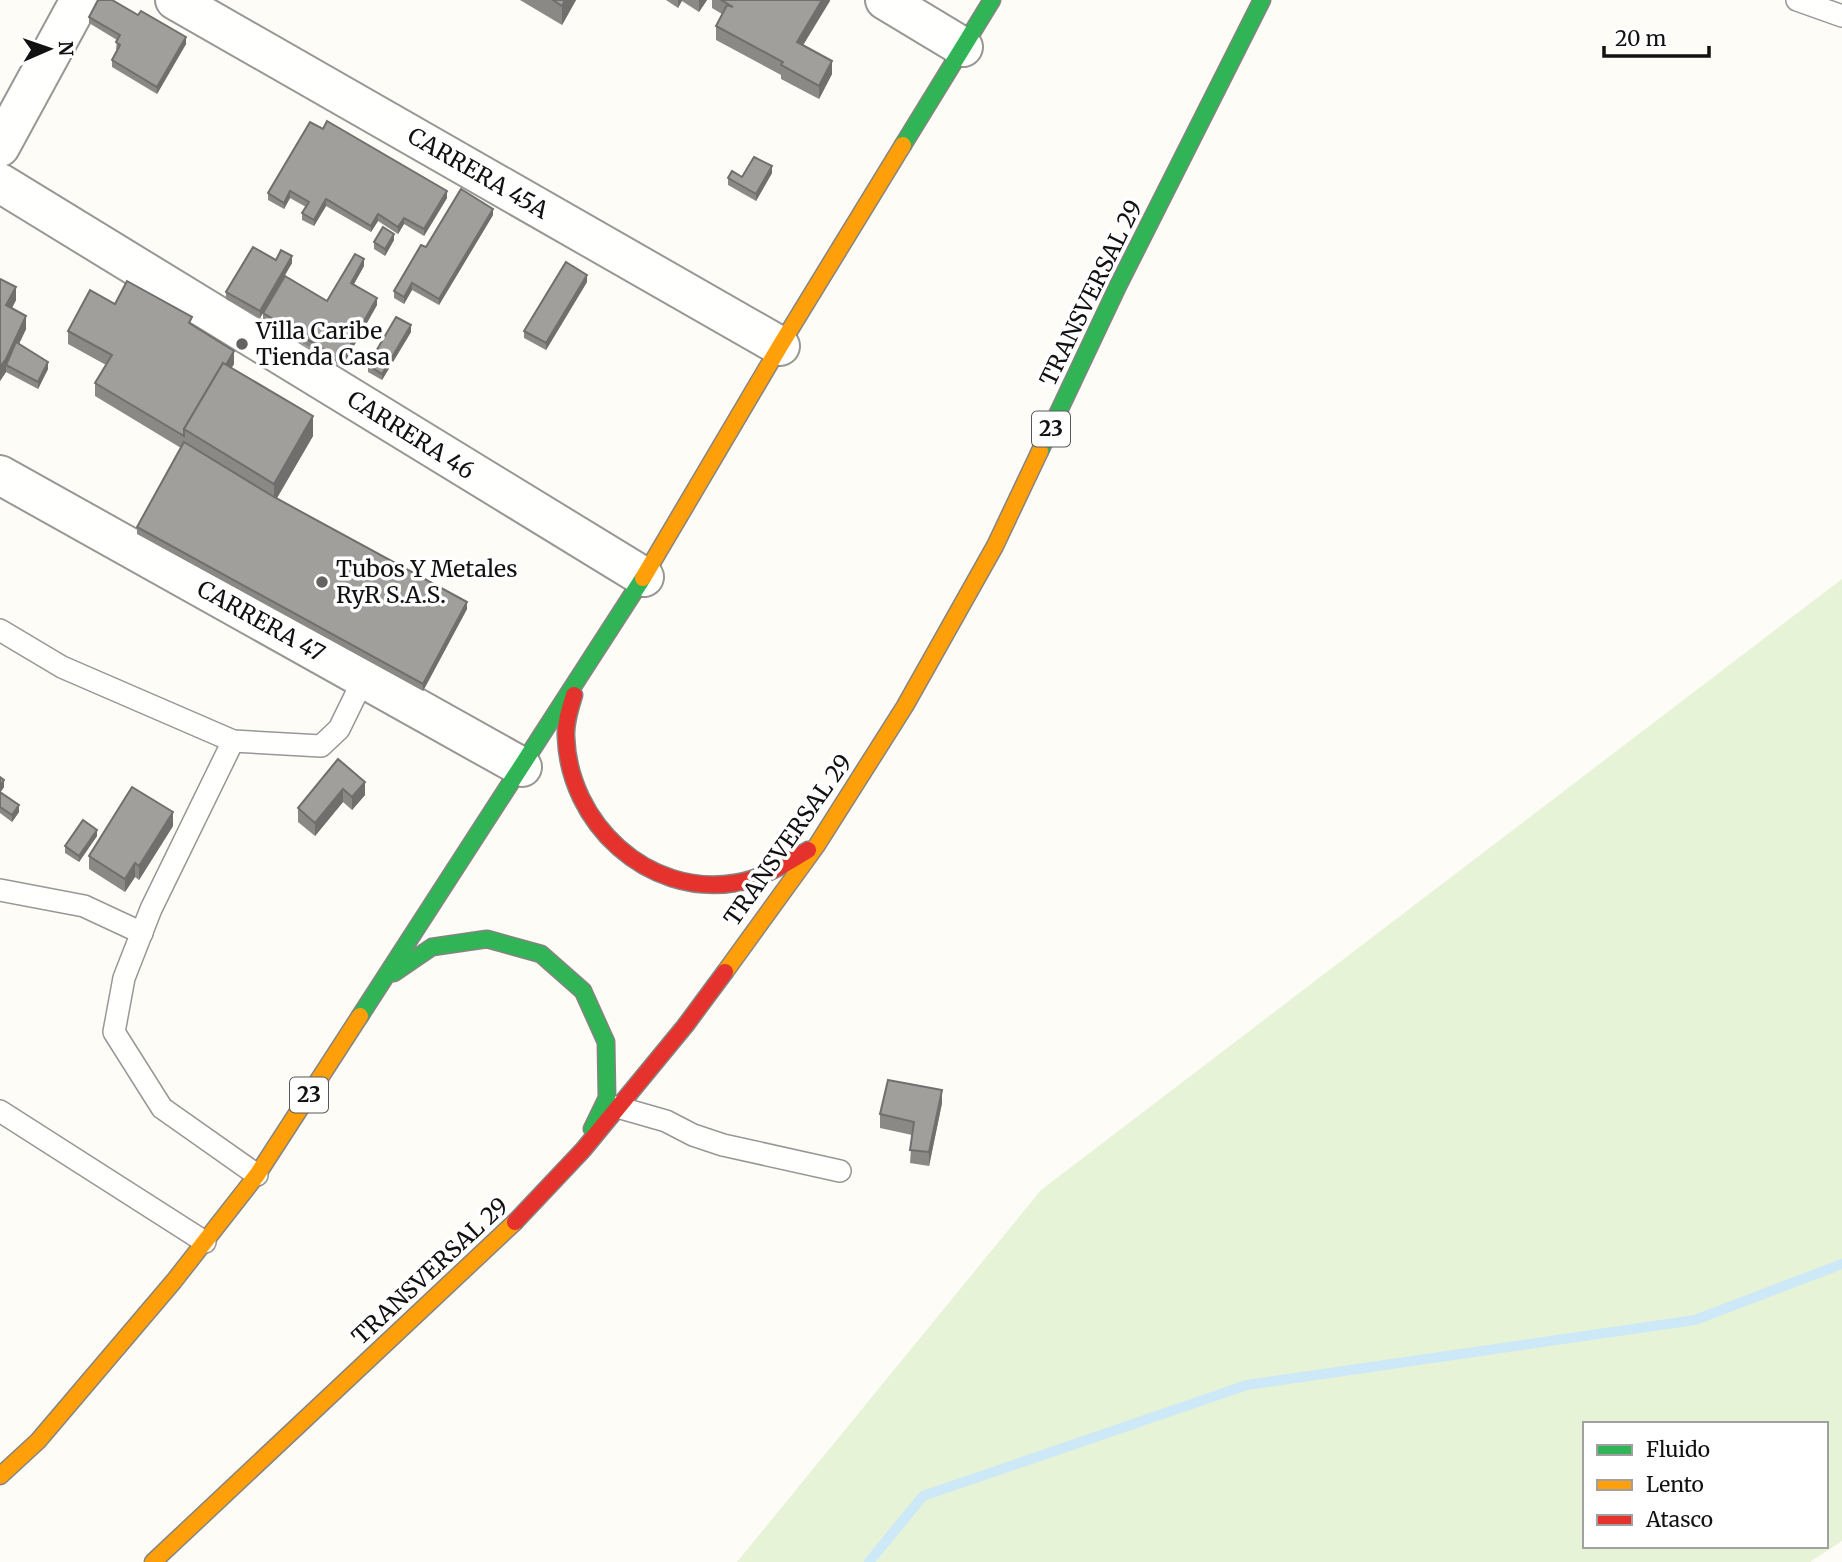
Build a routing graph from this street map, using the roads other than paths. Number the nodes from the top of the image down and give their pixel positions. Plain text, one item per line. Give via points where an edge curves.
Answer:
1 (80, 0) edge
2 (175, 0) edge
3 (885, 0) edge
4 (992, 0) edge
5 (1262, 0) edge
6 (1797, 0) edge
7 (1842, 16) edge
8 (963, 47) junction
9 (0, 148) edge
10 (0, 183) edge
11 (780, 346) junction
12 (0, 475) edge
13 (644, 578) junction
14 (0, 630) edge
15 (364, 678) junction
16 (577, 682) junction
17 (233, 741) junction
18 (522, 767) junction
19 (817, 845) junction
20 (0, 890) edge
21 (142, 933) junction
22 (385, 979) junction
23 (617, 1107) junction
24 (0, 1111) edge
25 (583, 1150) junction
26 (840, 1171) dead end
27 (257, 1175) junction
28 (205, 1242) junction
29 (0, 1476) edge
30 (153, 1562) edge

1 - 9 street
2 - 11 street, CARRERA 45A
3 - 8 street
4 - 8 highway, 23
5 - 19 highway, TRANSVERSAL 29 / 23 via 1118,286 995,546 905,706
6 - 7 lane
8 - 11 highway, 23
10 - 13 street, CARRERA 46
11 - 13 highway, 23
12 - 15 street, CARRERA 47
13 - 16 highway, 23
14 - 17 lane via 62,667
15 - 17 lane via 339,729 321,746
15 - 18 street, CARRERA 47
16 - 18 highway, 23
16 - 19 highway via 566,731 572,781 594,825 630,860 676,880 725,884 773,871
17 - 21 lane
18 - 22 highway, 23
19 - 23 highway, TRANSVERSAL 29 / 23 via 685,1026
20 - 21 lane via 84,906
21 - 27 lane via 124,978 114,1032 162,1108
22 - 25 highway via 432,947 487,939 541,954 583,991 606,1042 607,1098
22 - 27 highway, 23
23 - 25 highway, TRANSVERSAL 29 / 23
23 - 26 lane via 723,1145
24 - 28 lane
25 - 30 highway, TRANSVERSAL 29 / 23 via 526,1212
27 - 28 highway, 23
28 - 29 highway, 23 via 38,1441

